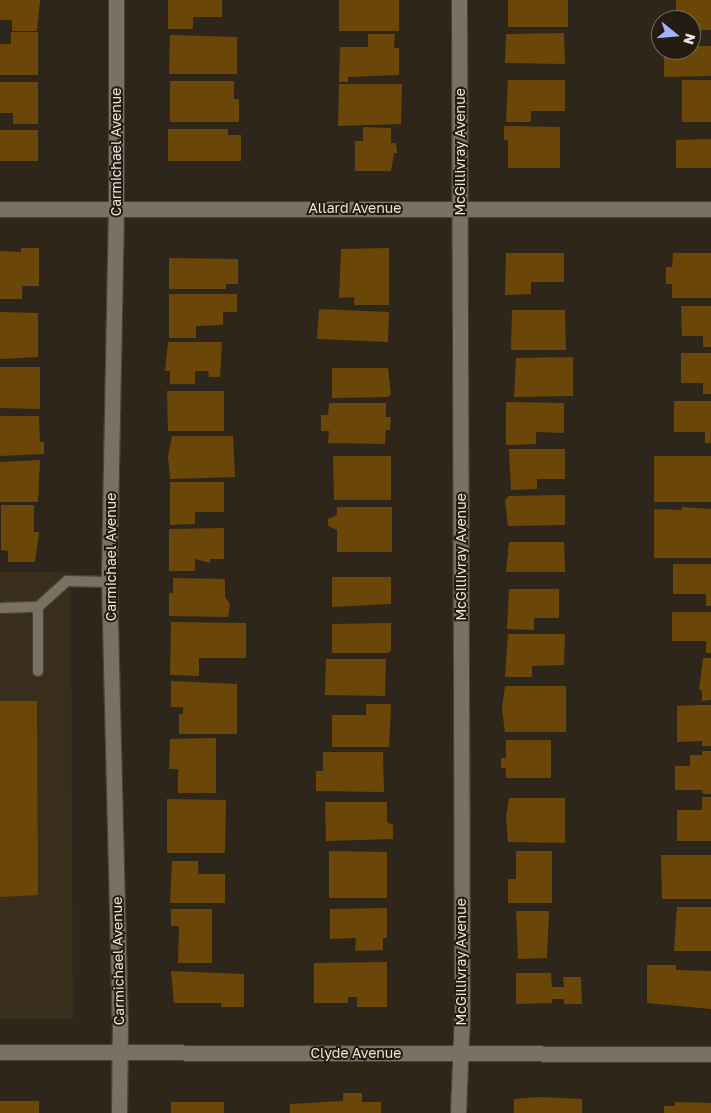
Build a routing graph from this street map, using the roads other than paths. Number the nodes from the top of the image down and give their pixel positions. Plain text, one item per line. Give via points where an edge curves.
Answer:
1 (116, 0) edge
2 (459, 0) edge
3 (116, 207) junction
4 (0, 209) edge
5 (460, 209) junction
6 (711, 209) edge
7 (109, 582) junction
8 (38, 607) junction
9 (0, 608) edge
10 (38, 671) dead end
11 (0, 1052) edge
12 (120, 1052) junction
13 (460, 1053) junction
14 (711, 1054) edge
15 (119, 1113) edge
16 (458, 1113) edge

1 - 3 street, Carmichael Avenue
2 - 5 street, McGillivray Avenue
3 - 4 street, Allard Avenue
3 - 5 street, Allard Avenue
3 - 7 street, Carmichael Avenue
5 - 6 street, Allard Avenue
5 - 13 street, McGillivray Avenue
7 - 8 lane via 67,581
7 - 12 street, Carmichael Avenue
8 - 9 lane
8 - 10 lane
11 - 12 street, Clyde Avenue
12 - 13 street, Clyde Avenue
12 - 15 street, Carmichael Avenue
13 - 14 street, Clyde Avenue
13 - 16 street, McGillivray Avenue

